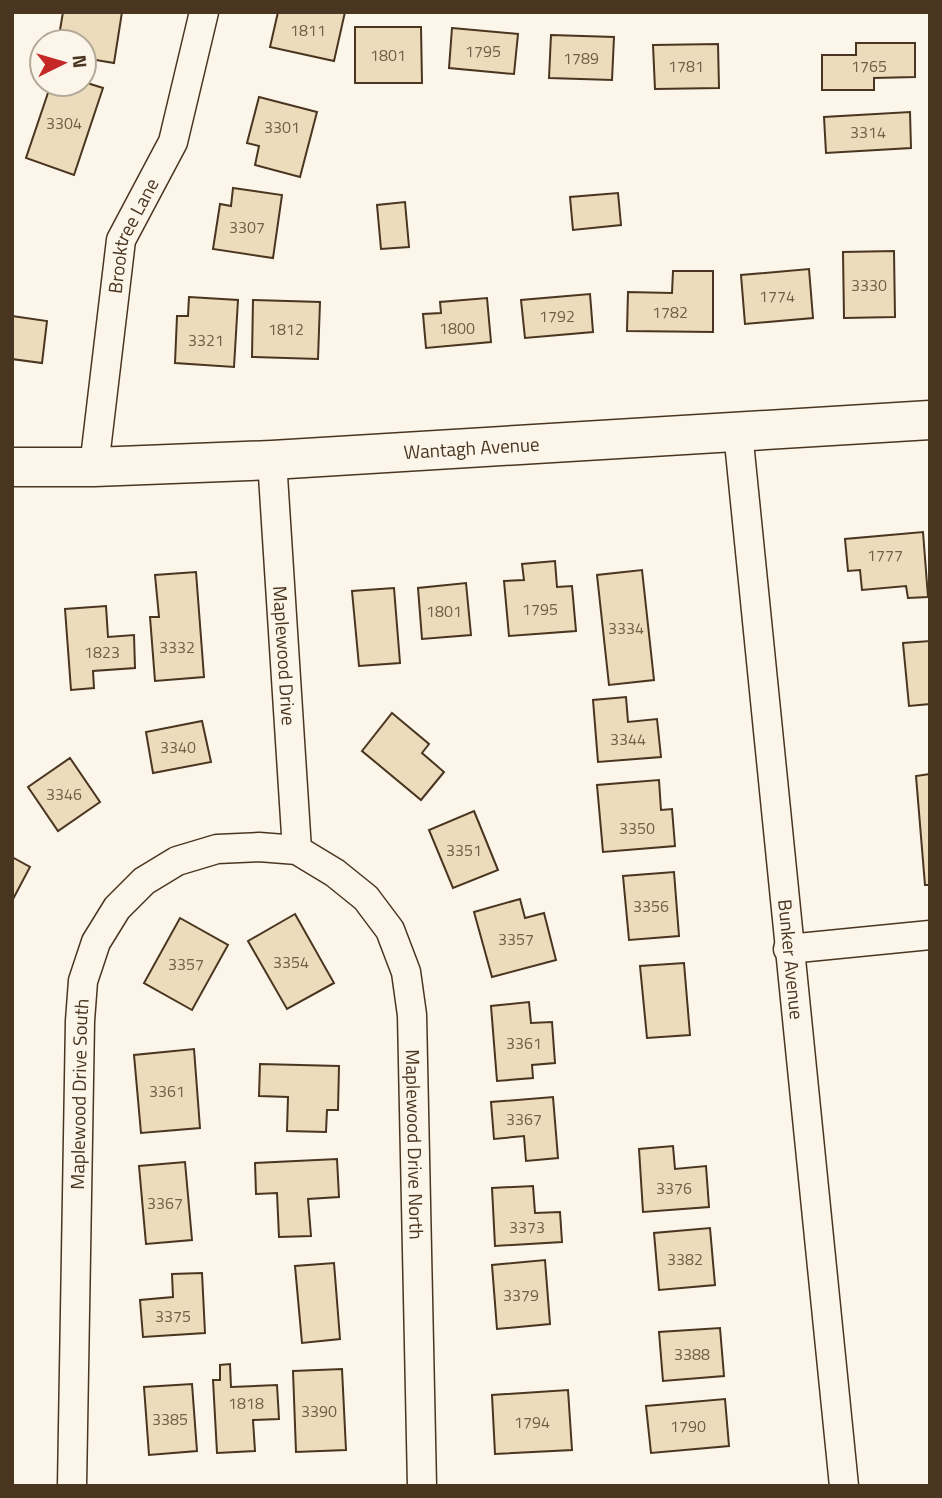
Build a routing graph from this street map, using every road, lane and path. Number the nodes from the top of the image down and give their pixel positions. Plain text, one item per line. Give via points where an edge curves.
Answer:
1 (205, 12) edge
2 (930, 420) edge
3 (738, 432) junction
4 (272, 460) junction
5 (12, 467) edge
6 (94, 467) junction
7 (297, 850) junction
8 (930, 935) edge
9 (789, 949) junction
10 (72, 1486) edge
11 (422, 1486) edge
12 (844, 1486) edge

1 - 6 street, Brooktree Lane via 173,142 121,240
2 - 3 main road, Wantagh Avenue
3 - 4 main road, Wantagh Avenue
3 - 9 street, Bunker Avenue
4 - 6 main road, Wantagh Avenue
4 - 7 street, Maplewood Drive
5 - 6 main road, Wantagh Avenue
7 - 10 street, Maplewood Drive South via 217,849 177,861 144,881 117,908 96,942 83,981 80,1021
7 - 11 street, Maplewood Drive North via 366,898 390,930 406,972 412,1015
8 - 9 street
9 - 12 street, Bunker Avenue

